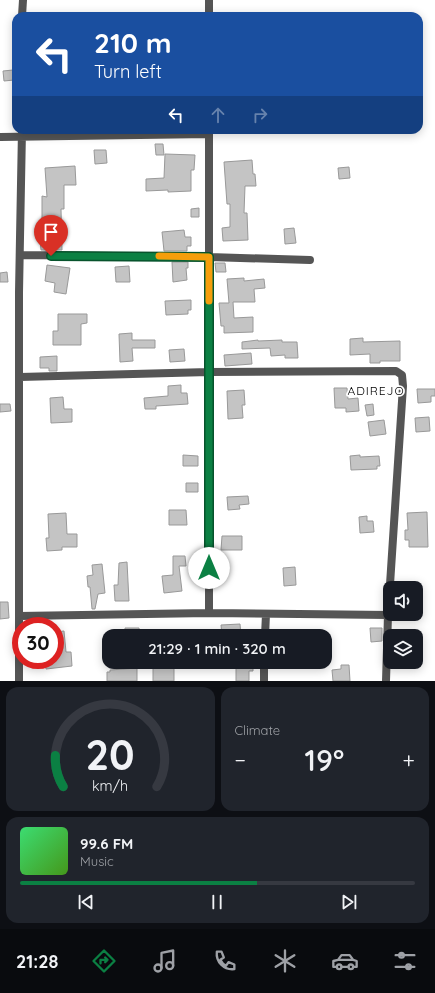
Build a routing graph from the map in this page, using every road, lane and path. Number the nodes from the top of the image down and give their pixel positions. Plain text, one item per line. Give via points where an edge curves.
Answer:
1 (23, 0) edge
2 (209, 0) edge
3 (22, 12) edge
4 (209, 12) edge
5 (22, 134) edge
6 (209, 134) edge
7 (0, 137) edge
8 (20, 256) junction
9 (209, 257) junction
10 (310, 260) dead end
11 (209, 372) junction
12 (20, 377) junction
13 (390, 581) edge
14 (209, 613) junction
15 (266, 614) junction
16 (383, 615) edge
17 (19, 616) junction
18 (388, 621) edge
19 (265, 629) edge
20 (264, 669) edge
21 (19, 681) edge
22 (264, 681) edge
23 (386, 681) edge

1 - 3 street
2 - 4 street
5 - 7 street
5 - 8 street
6 - 9 street
8 - 9 street
8 - 12 street
9 - 10 street
9 - 11 street
11 - 12 street
11 - 13 street via 396,371 402,375
11 - 14 street
12 - 17 street
14 - 15 street
14 - 17 street
15 - 16 street
15 - 19 street
17 - 21 street
18 - 23 street
20 - 22 street

